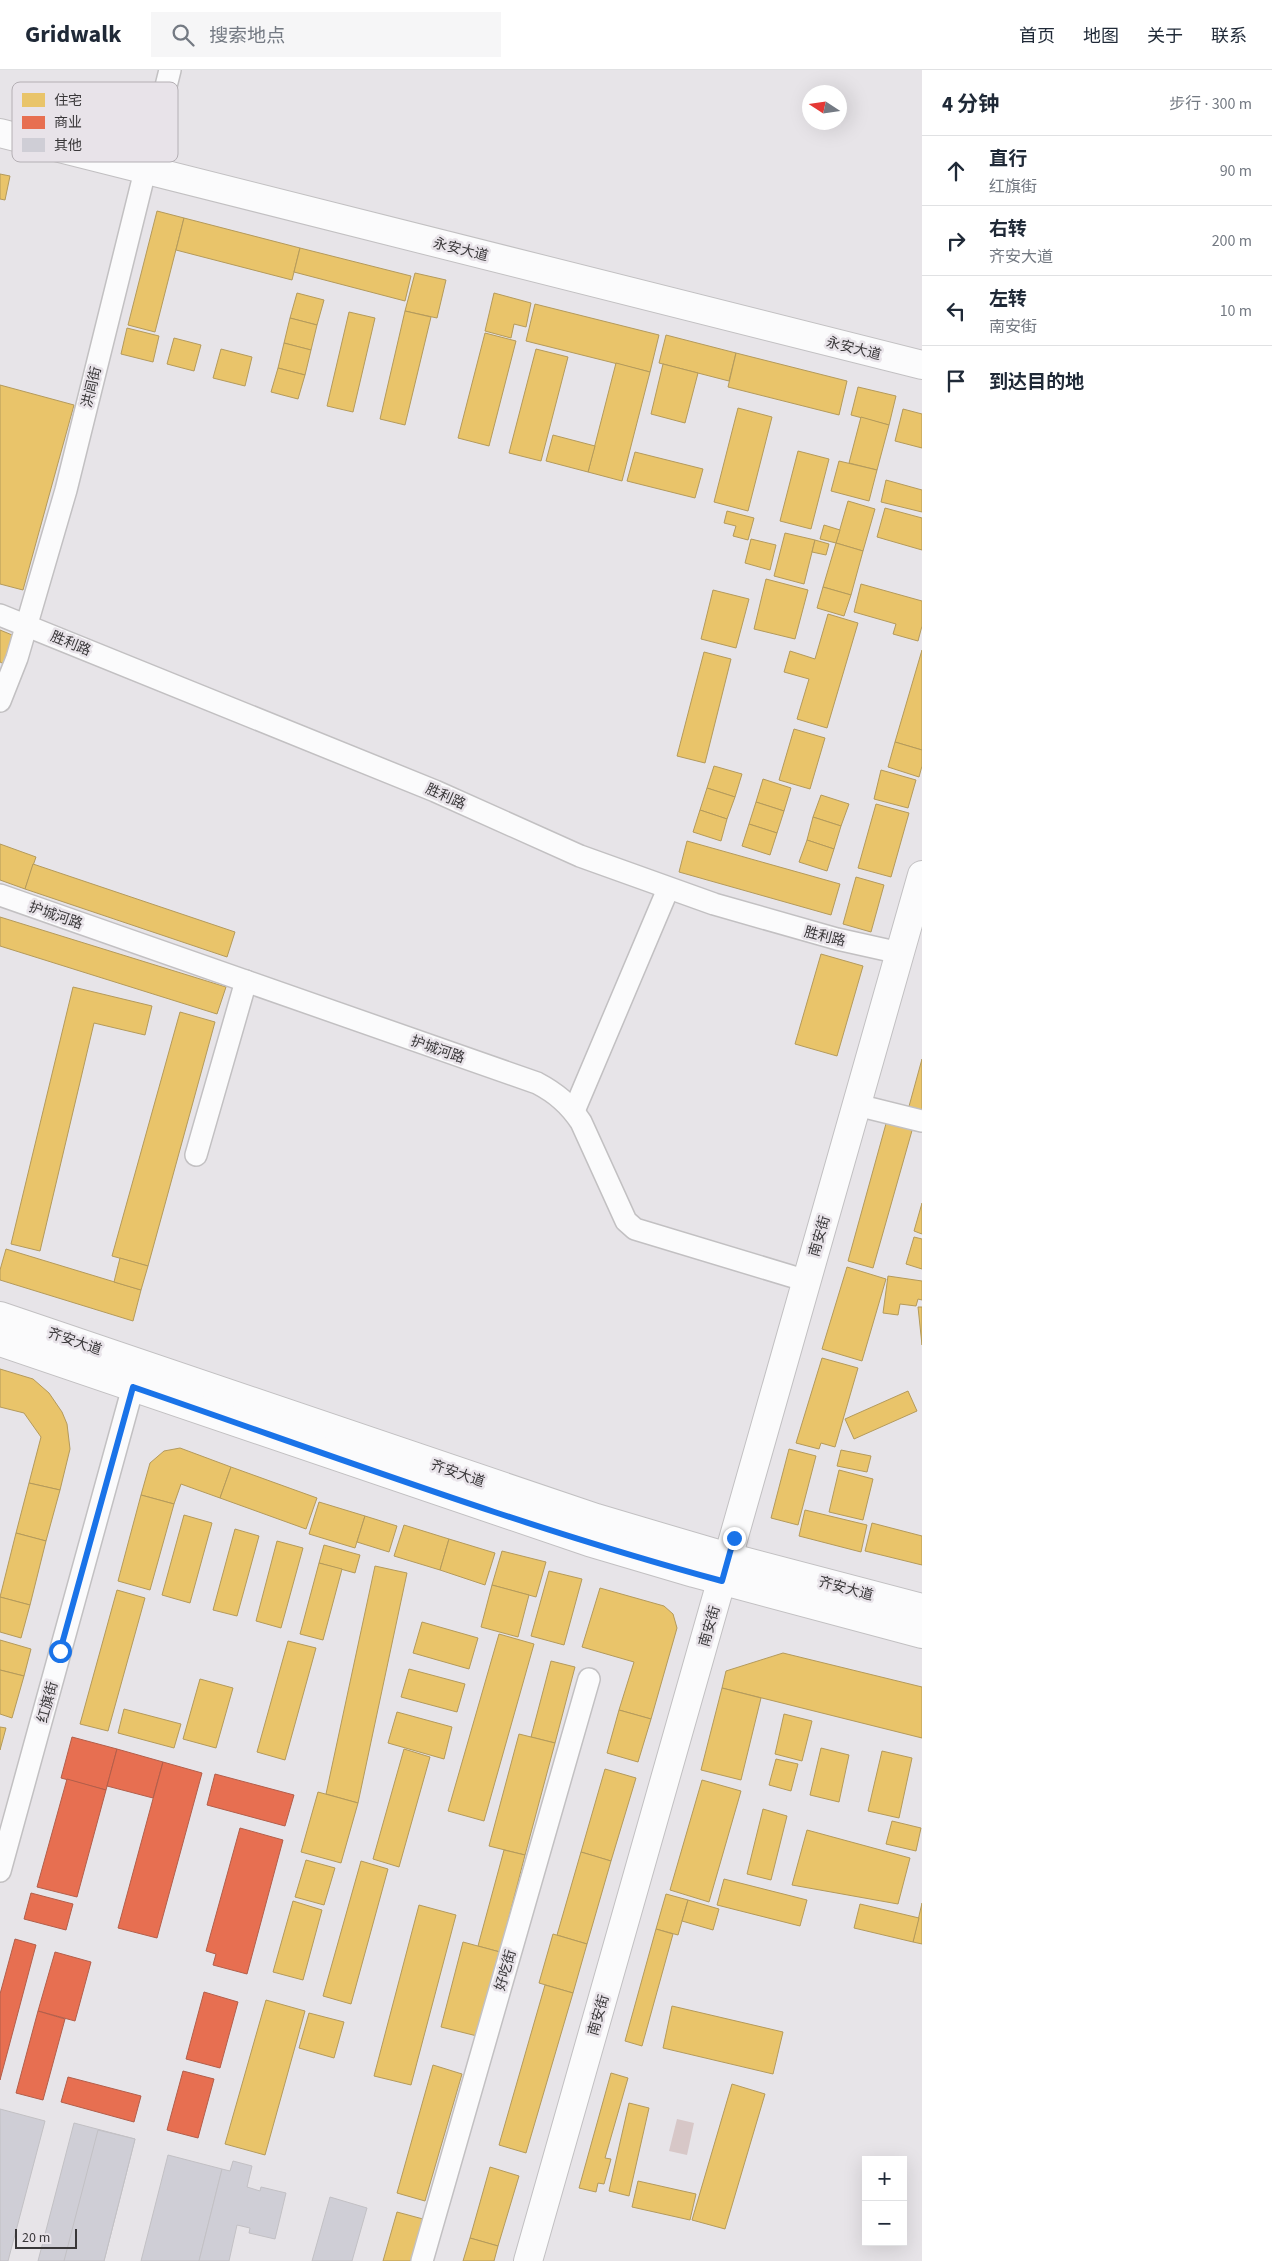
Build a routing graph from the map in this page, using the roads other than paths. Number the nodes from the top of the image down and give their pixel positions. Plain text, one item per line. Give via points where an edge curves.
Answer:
1 (113, 162) edge
2 (146, 162) edge
3 (144, 170) junction
4 (922, 365) edge
5 (0, 615) edge
6 (27, 625) junction
7 (0, 701) edge
8 (922, 875) edge
9 (668, 889) junction
10 (0, 895) edge
11 (900, 953) junction
12 (246, 981) junction
13 (857, 1105) junction
14 (574, 1111) junction
15 (922, 1121) edge
16 (196, 1155) dead end
17 (806, 1281) junction
18 (0, 1316) edge
19 (0, 1342) edge
20 (133, 1387) junction
21 (725, 1569) junction
22 (922, 1608) edge
23 (922, 1634) edge
24 (589, 1679) dead end
25 (0, 1871) edge
26 (422, 2261) edge
27 (528, 2261) edge

1 - 3 main road, 永安大道
2 - 3 street, 洪闾街
3 - 4 main road, 永安大道
3 - 6 street, 洪闾街 via 66,490
5 - 6 street, 胜利路
6 - 7 street, 洪闾街
6 - 9 street, 胜利路 via 435,791 580,856
8 - 11 main road, 南安街
9 - 11 street, 胜利路 via 776,923
9 - 14 street
10 - 12 street, 护城河路
11 - 13 main road, 南安街
12 - 14 street, 护城河路 via 537,1083 552,1091
12 - 16 street
13 - 15 street
13 - 17 main road, 南安街
14 - 17 street, 护城河路 via 626,1221 635,1228
17 - 21 main road, 南安街
18 - 21 main road, 齐安大道 via 596,1518
19 - 20 main road, 齐安大道
20 - 21 main road, 齐安大道 via 588,1542
20 - 25 street, 红旗街
21 - 22 main road, 齐安大道
21 - 23 main road, 齐安大道
21 - 27 main road, 南安街
24 - 26 street, 好吃街

